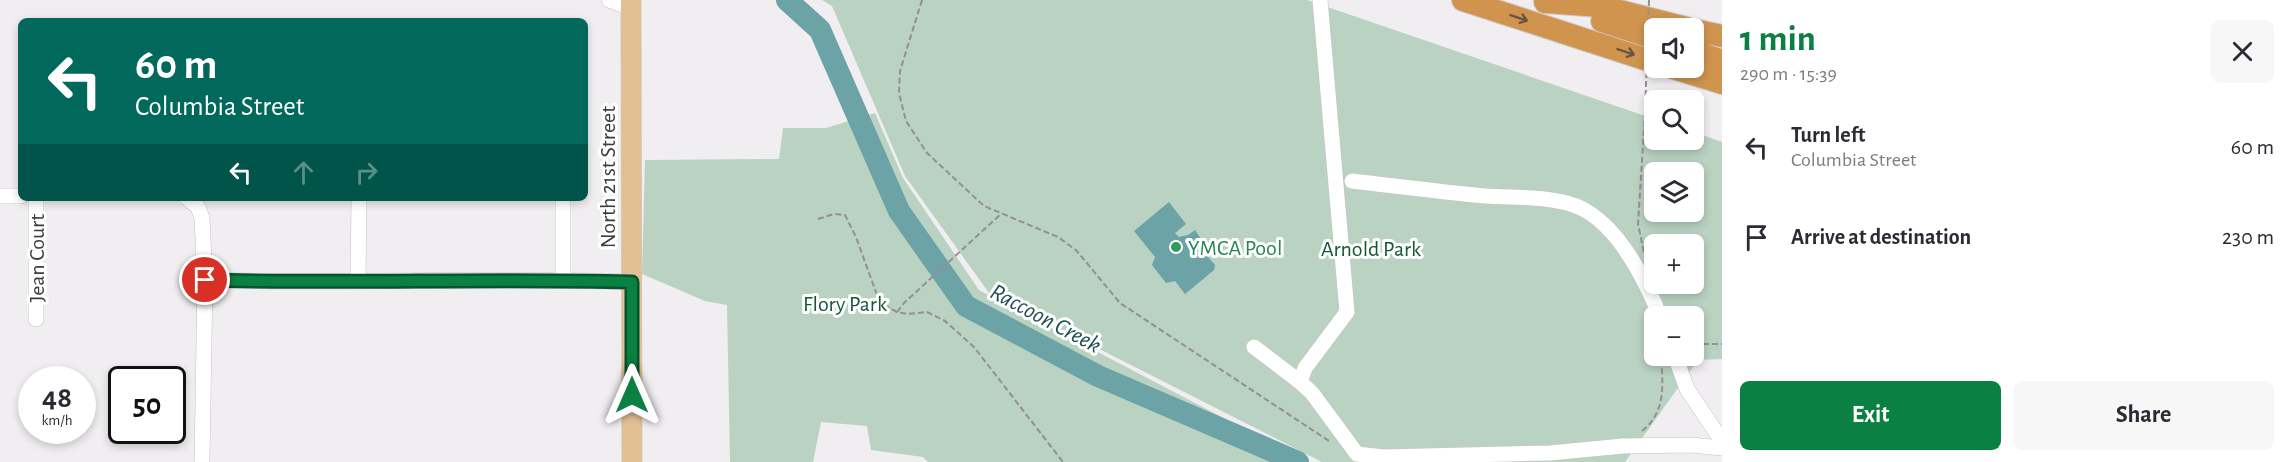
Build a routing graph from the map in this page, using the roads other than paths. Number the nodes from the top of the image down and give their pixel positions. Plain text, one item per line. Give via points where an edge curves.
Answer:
1 (609, 0) edge
2 (1320, 0) edge
3 (1463, 0) edge
4 (1542, 1) edge
5 (631, 4) edge
6 (1647, 18) edge
7 (1704, 32) edge
8 (1644, 35) edge
9 (1722, 36) edge
10 (1704, 55) edge
11 (1644, 59) edge
12 (1722, 61) edge
13 (1704, 77) edge
14 (1722, 83) edge
15 (1352, 181) dead end
16 (0, 196) edge
17 (18, 196) edge
18 (36, 201) edge
19 (191, 201) edge
20 (359, 201) edge
21 (563, 201) edge
22 (205, 280) junction
23 (563, 280) junction
24 (358, 281) junction
25 (632, 282) junction
26 (1656, 306) edge
27 (36, 319) dead end
28 (1254, 347) dead end
29 (1679, 366) edge
30 (1300, 382) junction
31 (1722, 441) edge
32 (1722, 448) edge
33 (1482, 458) edge
34 (1516, 458) edge
35 (1551, 458) edge
36 (1448, 459) edge
37 (202, 462) edge
38 (632, 462) edge

1 - 5 street
2 - 30 street via 1347,312 1305,368
3 -> 11 highway
4 - 6 highway via 1600,6
4 - 8 highway
5 - 25 main road, North 21st Street
7 - 9 highway
10 - 12 highway
13 - 14 highway
15 - 26 street via 1569,203 1586,211 1617,239 1646,282
16 - 17 street
18 - 27 street, Jean Court
19 - 22 street via 201,212
20 - 24 street
21 - 23 street
22 - 24 street
22 - 37 street
23 - 24 street
23 - 25 street
25 - 38 main road, North 21st Street
28 - 30 street
29 - 31 street via 1687,389
30 - 36 street via 1357,454
32 - 35 street via 1623,446
33 - 34 street
33 - 36 street
34 - 35 street

